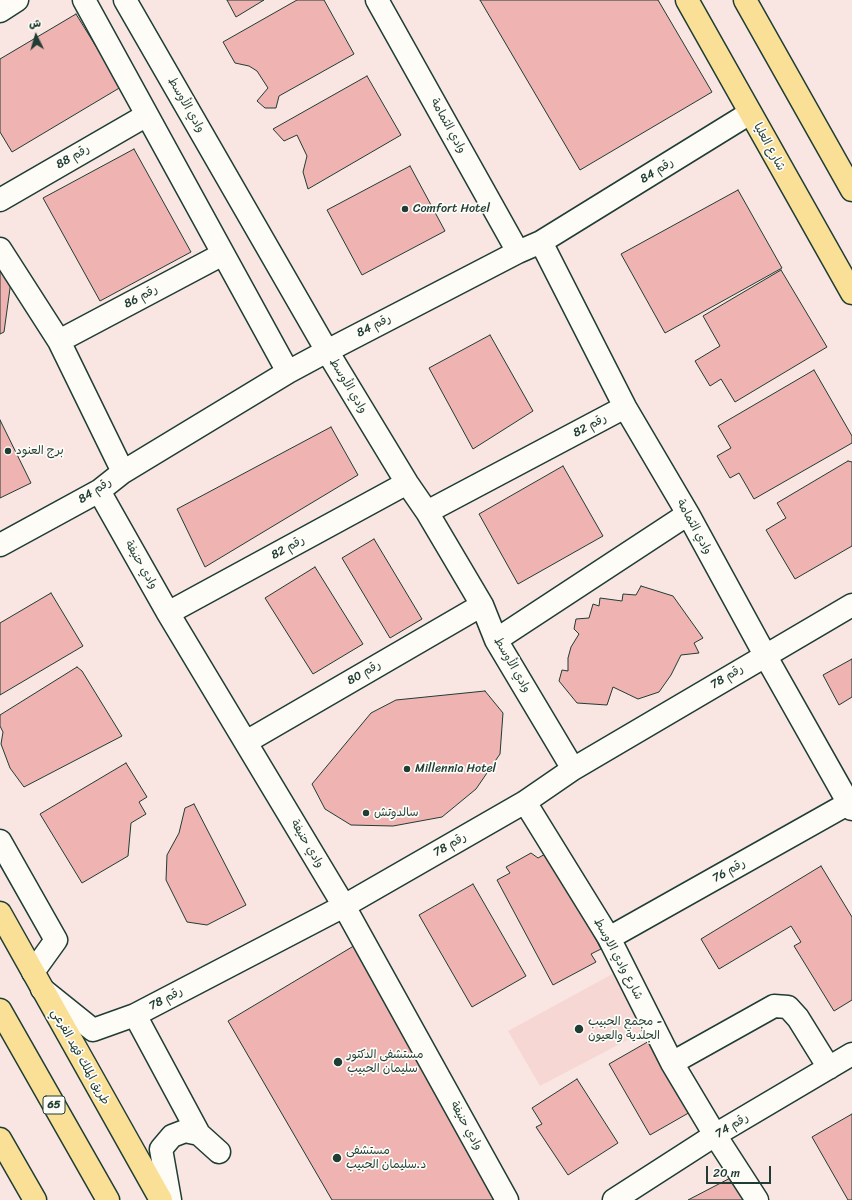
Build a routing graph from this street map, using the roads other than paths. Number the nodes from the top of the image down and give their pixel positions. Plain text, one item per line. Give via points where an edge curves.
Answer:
1 (18, 0) edge
2 (84, 0) edge
3 (125, 0) edge
4 (377, 0) edge
5 (687, 0) edge
6 (745, 0) edge
7 (0, 11) edge
8 (750, 113) junction
9 (146, 115) junction
10 (852, 190) edge
11 (0, 200) edge
12 (541, 242) junction
13 (0, 249) edge
14 (518, 252) junction
15 (223, 254) junction
16 (852, 293) edge
17 (59, 340) junction
18 (326, 350) junction
19 (288, 372) junction
20 (625, 407) junction
21 (123, 472) junction
22 (407, 483) junction
23 (100, 491) junction
24 (427, 512) junction
25 (688, 514) junction
26 (0, 546) edge
27 (482, 605) junction
28 (852, 605) edge
29 (168, 613) junction
30 (496, 640) junction
31 (765, 655) junction
32 (246, 742) junction
33 (573, 769) junction
34 (525, 802) junction
35 (850, 806) edge
36 (0, 841) edge
37 (344, 906) junction
38 (0, 913) edge
39 (609, 938) junction
40 (37, 980) junction
41 (0, 1010) edge
42 (135, 1015) junction
43 (852, 1054) edge
44 (672, 1063) junction
45 (829, 1068) junction
46 (199, 1134) junction
47 (715, 1135) junction
48 (0, 1139) edge
49 (219, 1152) dead end
50 (35, 1200) edge
51 (108, 1200) edge
52 (161, 1200) edge
53 (170, 1200) edge
54 (506, 1200) edge
55 (614, 1200) edge
56 (757, 1200) edge

1 - 7 street
2 - 9 street
3 - 18 street, وادي الأوسط
4 - 14 street, وادي الثمامة
5 - 8 main road, شارع العليا
6 - 10 main road
8 - 12 street, رقم 84
8 - 16 main road, شارع العليا
9 - 11 street, رقم 88
9 - 15 street
12 - 14 street, رقم 84
12 - 20 street, وادي الثمامة
13 - 17 street
14 - 18 street, رقم 84
15 - 17 street, رقم 86
15 - 19 street
17 - 21 street
18 - 19 street, رقم 84
18 - 22 street, وادي الأوسط
19 - 21 street, رقم 84
20 - 24 street, رقم 82
20 - 25 street, وادي الثمامة
21 - 23 street, رقم 84
22 - 24 street, وادي الأوسط
22 - 29 street, رقم 82
23 - 26 street, رقم 84
23 - 29 street, وادي حنيفة
24 - 27 street, وادي الأوسط
25 - 30 street
25 - 31 street, وادي الثمامة
27 - 30 street, وادي الأوسط
27 - 32 street, رقم 80
28 - 31 street, رقم 78
29 - 32 street, وادي حنيفة
30 - 33 street, وادي الأوسط
31 - 33 street, رقم 78
31 - 35 street, وادي الثمامة
32 - 37 street, وادي حنيفة
33 - 34 street, رقم 78
34 - 37 street, رقم 78
34 - 39 street, شارع وادي الاوسط
35 - 39 street, رقم 76
36 - 40 street via 56,940
37 - 42 street, رقم 78
37 - 54 street, وادي حنيفة
38 - 40 main road, طريق الملك فهد الفرعي
39 - 44 street, شارع وادي الاوسط
40 - 42 street, رقم 78 via 93,1030
40 - 52 main road, طريق الملك فهد الفرعي
41 - 51 main road, 65
42 - 46 street
43 - 45 street, رقم 74
44 - 45 street via 774,1006 788,1007 798,1018
44 - 47 street, شارع وادي الاوسط
45 - 47 street, رقم 74
46 - 49 street
46 - 53 street via 185,1131 179,1133 172,1136 161,1149
47 - 55 street, رقم 74
47 - 56 street, شارع وادي الاوسط
48 - 50 main road

